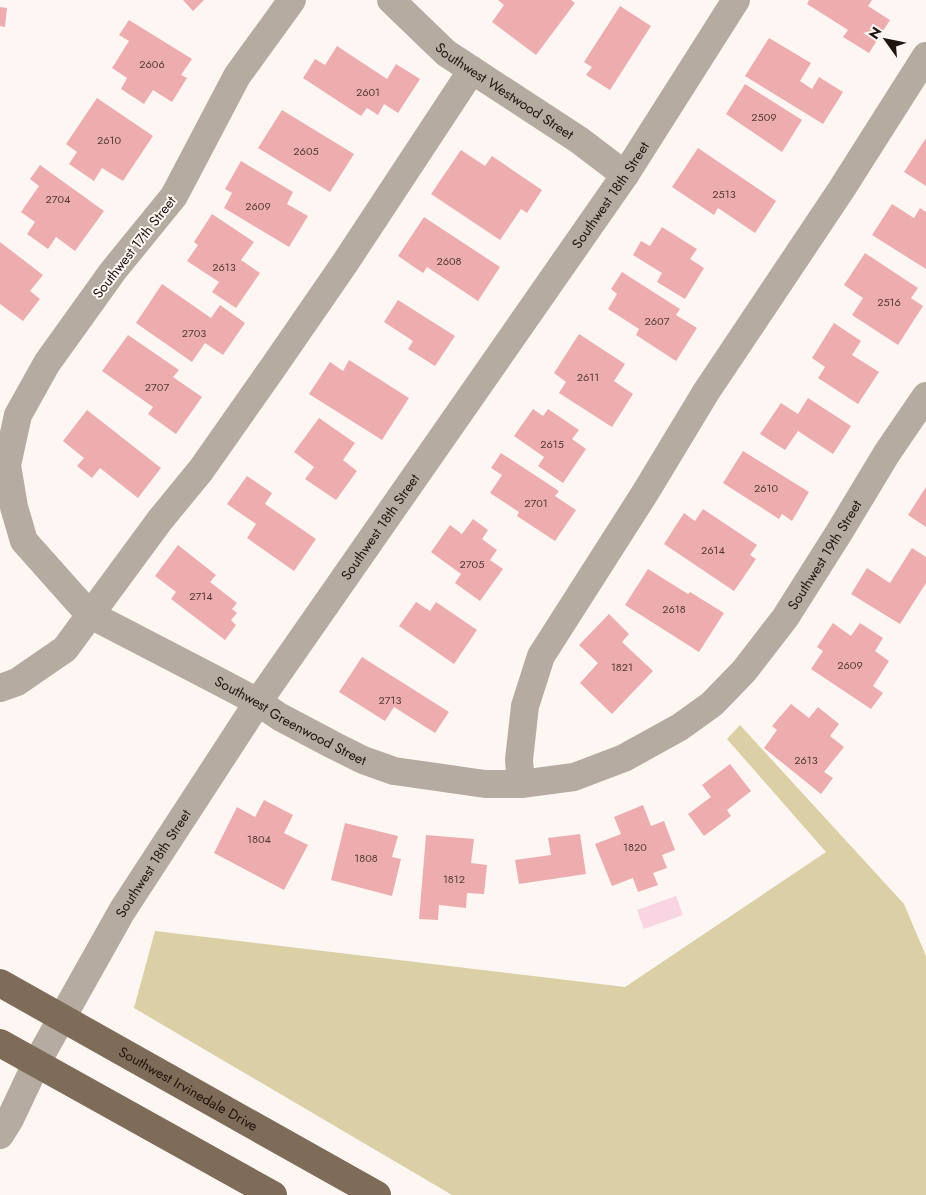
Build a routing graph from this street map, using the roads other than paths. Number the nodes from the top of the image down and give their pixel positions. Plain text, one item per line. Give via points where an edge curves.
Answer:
1 (292, 0) edge
2 (391, 0) edge
3 (736, 0) edge
4 (926, 56) edge
5 (472, 70) junction
6 (625, 175) junction
7 (926, 396) edge
8 (18, 416) joint
9 (89, 614) junction
10 (0, 688) edge
11 (258, 702) junction
12 (712, 704) joint
13 (521, 784) junction
14 (0, 983) edge
15 (62, 1018) junction
16 (0, 1043) edge
17 (36, 1064) junction
18 (0, 1135) edge
19 (273, 1195) edge
20 (378, 1195) edge

1 - 8 street, Southwest 17th Street via 237,76 174,196 113,271 47,363
2 - 5 street, Southwest Westwood Street via 446,53
3 - 6 street, Southwest 18th Street
4 - 13 street via 706,392 541,656 525,706 519,760
5 - 6 street, Southwest Westwood Street via 579,140
5 - 9 street via 345,263 201,470
6 - 11 street, Southwest 18th Street
7 - 12 street, Southwest 19th Street via 887,452 785,618 744,671
8 - 9 street, Southwest Greenwood Street via 7,466 24,541
9 - 10 street via 65,648 17,682
9 - 11 street, Southwest Greenwood Street
11 - 13 street, Southwest Greenwood Street via 333,745 394,771 485,784
11 - 15 street, Southwest 18th Street via 122,911
12 - 13 street, Southwest Greenwood Street via 680,727 624,758 574,778
14 - 15 main road, Southwest Irvinedale Drive
15 - 17 street, Southwest 18th Street
15 - 20 main road, Southwest Irvinedale Drive
16 - 17 main road
17 - 18 street, Southwest 18th Street
17 - 19 main road

